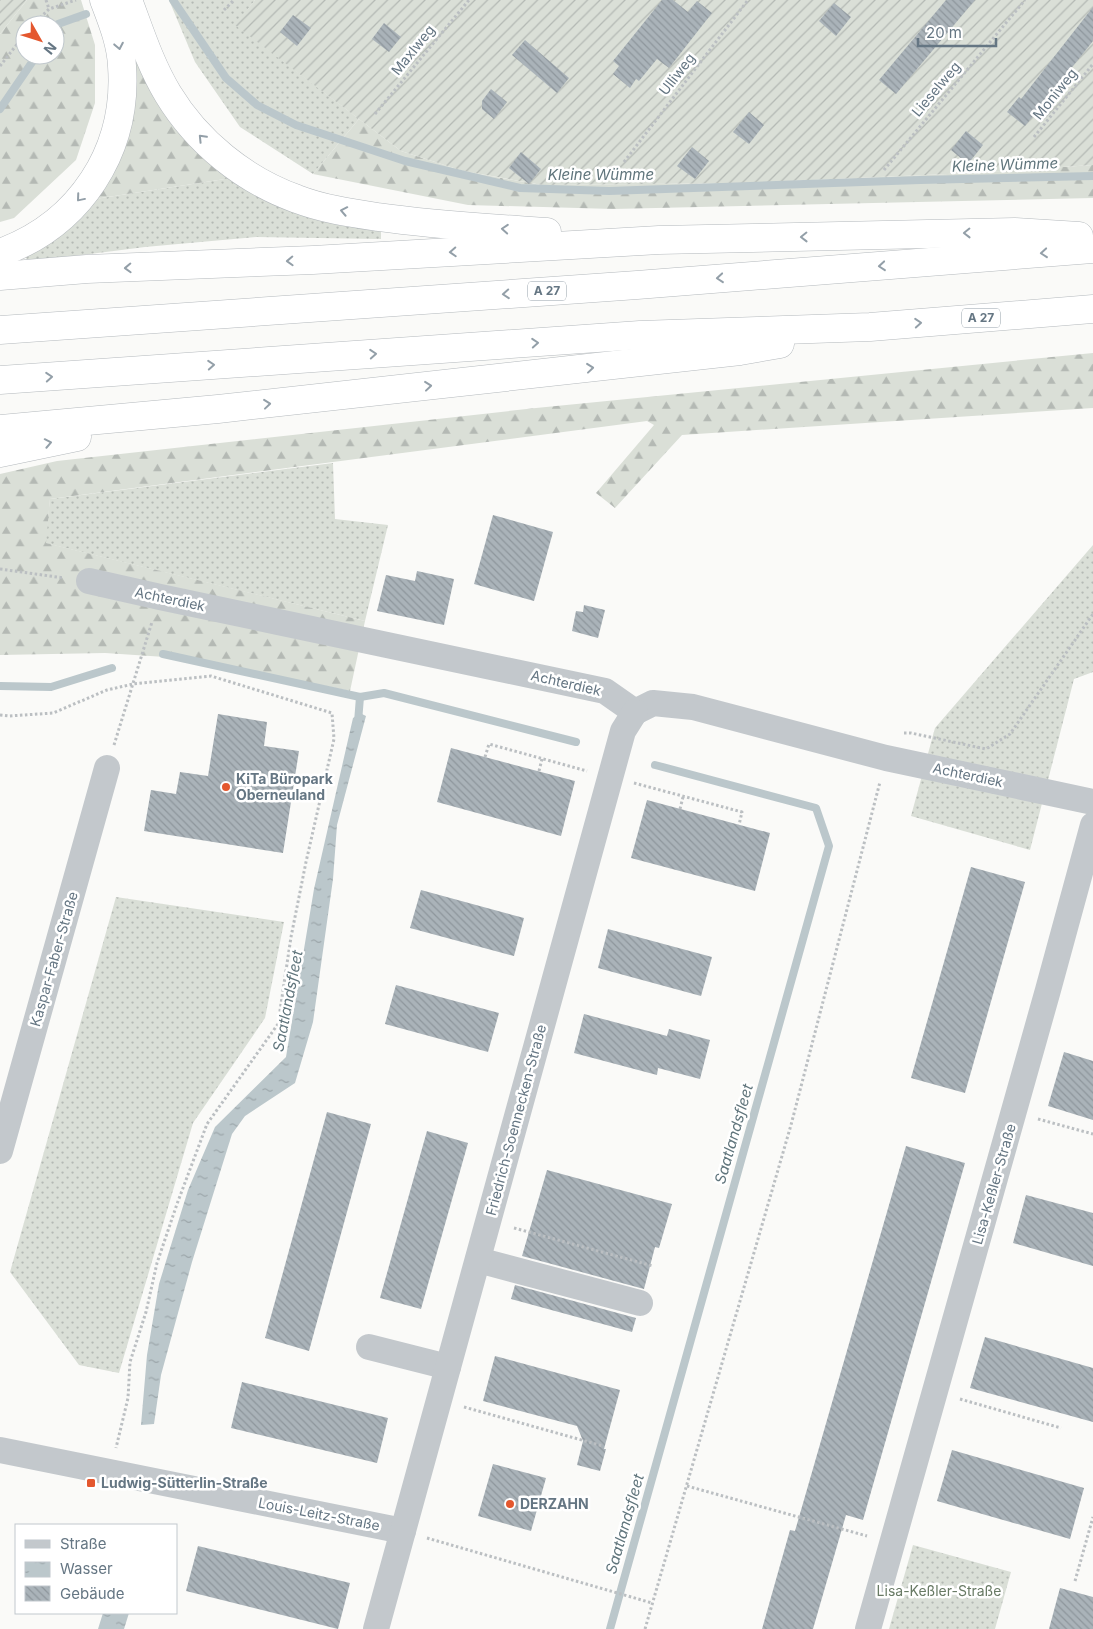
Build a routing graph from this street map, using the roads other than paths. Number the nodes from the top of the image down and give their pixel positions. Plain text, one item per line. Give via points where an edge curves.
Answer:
1 (104, 0) edge
2 (128, 0) edge
3 (1093, 236) edge
4 (659, 240) junction
5 (1093, 249) edge
6 (0, 252) edge
7 (0, 276) edge
8 (1093, 309) edge
9 (870, 327) junction
10 (0, 330) edge
11 (0, 380) edge
12 (218, 409) junction
13 (0, 429) edge
14 (0, 453) edge
15 (89, 581) road end
16 (635, 712) junction
17 (107, 768) road end
18 (1093, 802) edge
19 (1093, 825) edge
20 (0, 1150) edge
21 (478, 1260) junction
22 (640, 1303) dead end
23 (369, 1347) dead end
24 (448, 1367) junction
25 (0, 1450) edge
26 (403, 1531) junction
27 (376, 1629) edge
28 (868, 1629) edge

1 -> 6 highway via 118,40 123,89 121,113 106,160 94,181 58,220 37,236
4 -> 2 highway via 415,222 324,208 270,188 221,156 184,117 156,72
3 -> 4 highway via 1015,232
4 -> 7 highway
5 -> 10 highway, A 27
9 -> 8 highway, A 27
11 -> 9 highway, A 27 via 640,336
12 -> 9 highway via 740,351
12 - 13 highway
14 -> 12 highway
15 - 16 street, Achterdiek via 605,691
16 - 18 street, Achterdiek via 653,703 693,707 886,758
16 - 21 street, Friedrich-Soennecken-Straße via 623,731
17 - 20 street, Kaspar-Faber-Straße
19 - 28 street, Lisa-Keßler-Straße
21 - 22 street
21 - 24 street, Friedrich-Soennecken-Straße
23 - 24 street
24 - 26 street, Friedrich-Soennecken-Straße
25 - 26 street, Louis-Leitz-Straße
26 - 27 street, Friedrich-Soennecken-Straße

